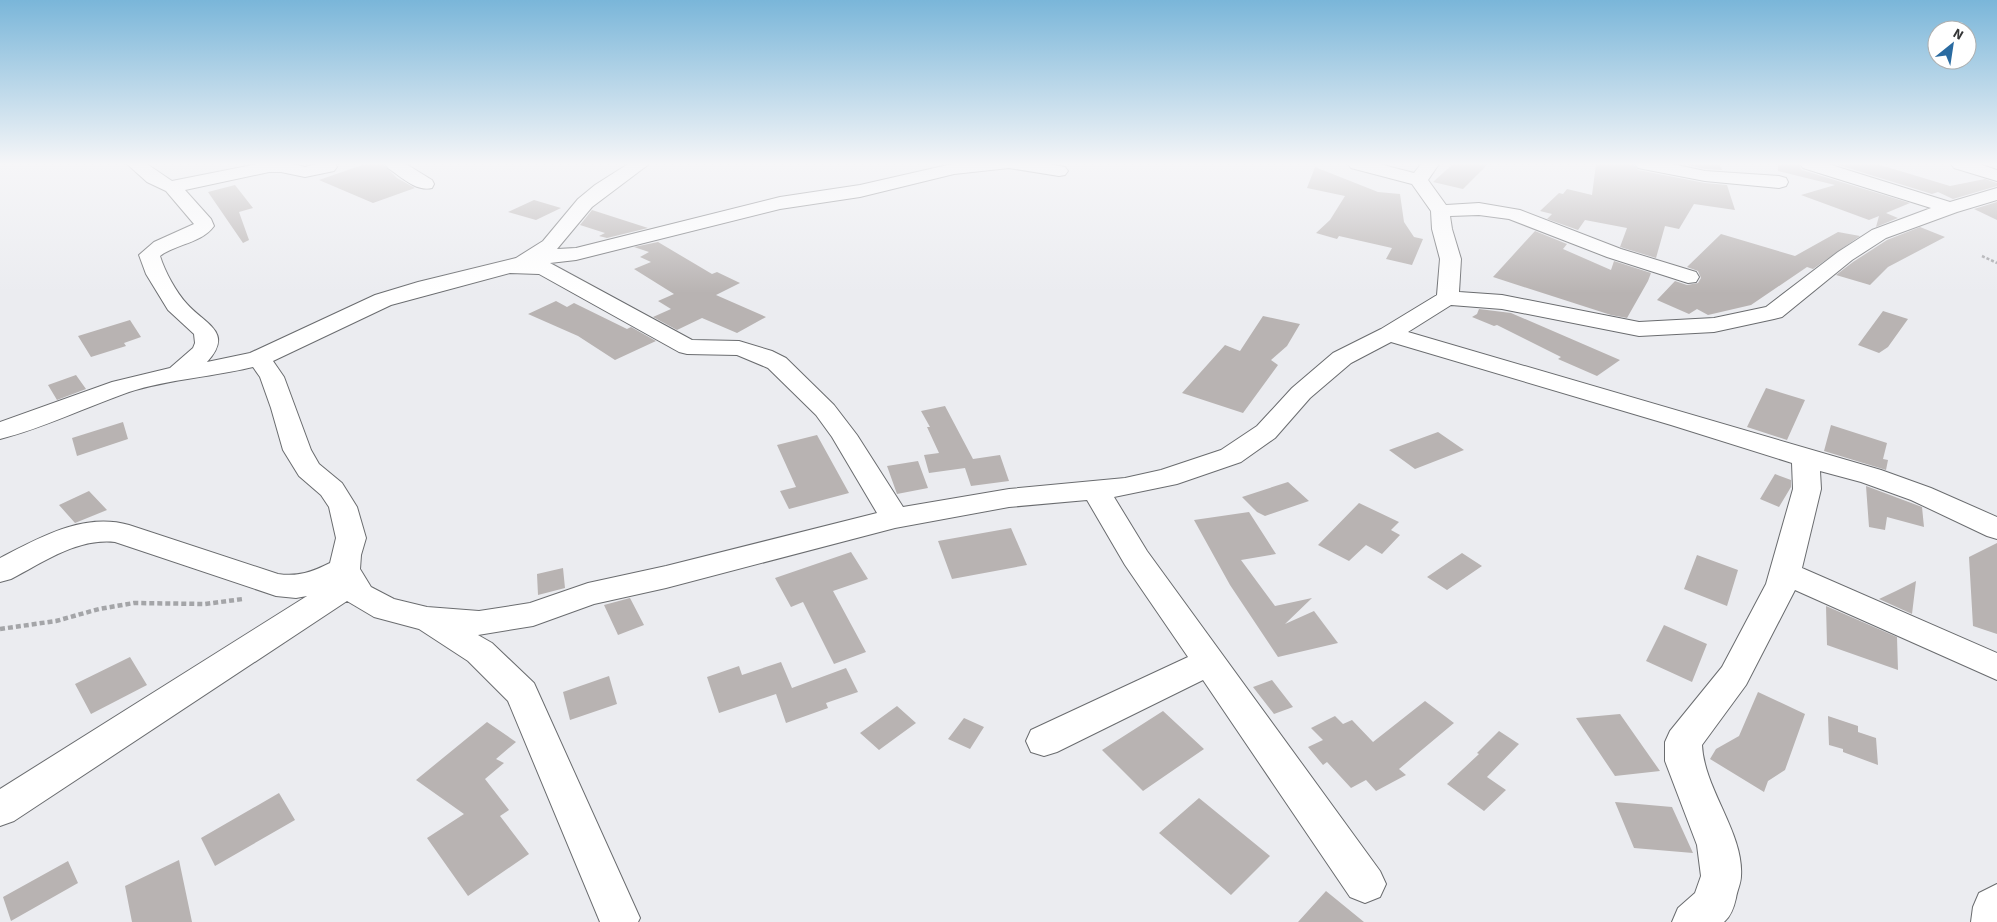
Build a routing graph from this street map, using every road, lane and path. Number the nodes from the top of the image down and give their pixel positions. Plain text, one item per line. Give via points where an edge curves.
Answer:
1 (190, 207) edge
2 (584, 207) edge
3 (762, 207) edge
4 (1439, 207) edge
5 (1947, 207) edge
6 (1953, 207) edge
7 (1950, 208) junction
8 (1441, 211) junction
9 (1982, 256) dead end
10 (522, 262) junction
11 (1997, 263) edge
12 (1688, 277) dead end
13 (1447, 298) junction
14 (1389, 334) junction
15 (259, 358) junction
16 (178, 374) junction
17 (0, 431) edge
18 (1805, 458) junction
19 (1096, 490) junction
20 (895, 518) junction
21 (1997, 529) edge
22 (0, 571) edge
23 (1785, 573) junction
24 (349, 575) junction
25 (276, 585) junction
26 (427, 620) junction
27 (0, 629) edge
28 (1209, 662) junction
29 (1997, 667) edge
30 (1044, 740) dead end
31 (0, 809) edge
32 (1365, 884) dead end
33 (1997, 904) edge
34 (619, 918) dead end
35 (1693, 922) edge
36 (1992, 922) edge

1 - 16 street via 204,226 149,254 174,303 202,329 207,338 207,345 201,353
2 - 10 street via 550,245
3 - 10 street via 576,254
4 - 8 street
5 - 7 street
6 - 7 street
7 - 13 street via 1879,234 1845,256 1774,312 1714,325 1639,329 1502,302
8 - 12 street via 1479,209 1513,214
8 - 13 street via 1439,226 1450,255
9 - 11 path
10 - 15 street via 383,300
10 - 20 street via 547,269 687,347 739,348 777,363 825,410
13 - 14 street
14 - 18 street
14 - 19 street via 1342,358 1301,393 1266,432 1231,456 1167,478
15 - 16 street
15 - 24 street via 272,377 297,450 343,507 351,538 346,555
16 - 17 street via 121,387
18 - 21 street via 1921,494
18 - 23 street via 1807,489
19 - 20 street via 1009,498
19 - 28 street via 1136,558
20 - 26 street via 588,594 533,614 479,623
22 - 25 street via 68,539 91,531 102,531 118,532
23 - 29 street
23 - 35 street via 1734,676 1683,742 1684,761 1717,844 1721,876 1713,905
24 - 25 street via 295,588
24 - 26 street via 360,595 385,609
24 - 31 street
25 - 27 path via 246,598 204,604 134,603 56,621
26 - 34 street via 480,652 522,693
28 - 30 street
28 - 32 street
33 - 36 street

